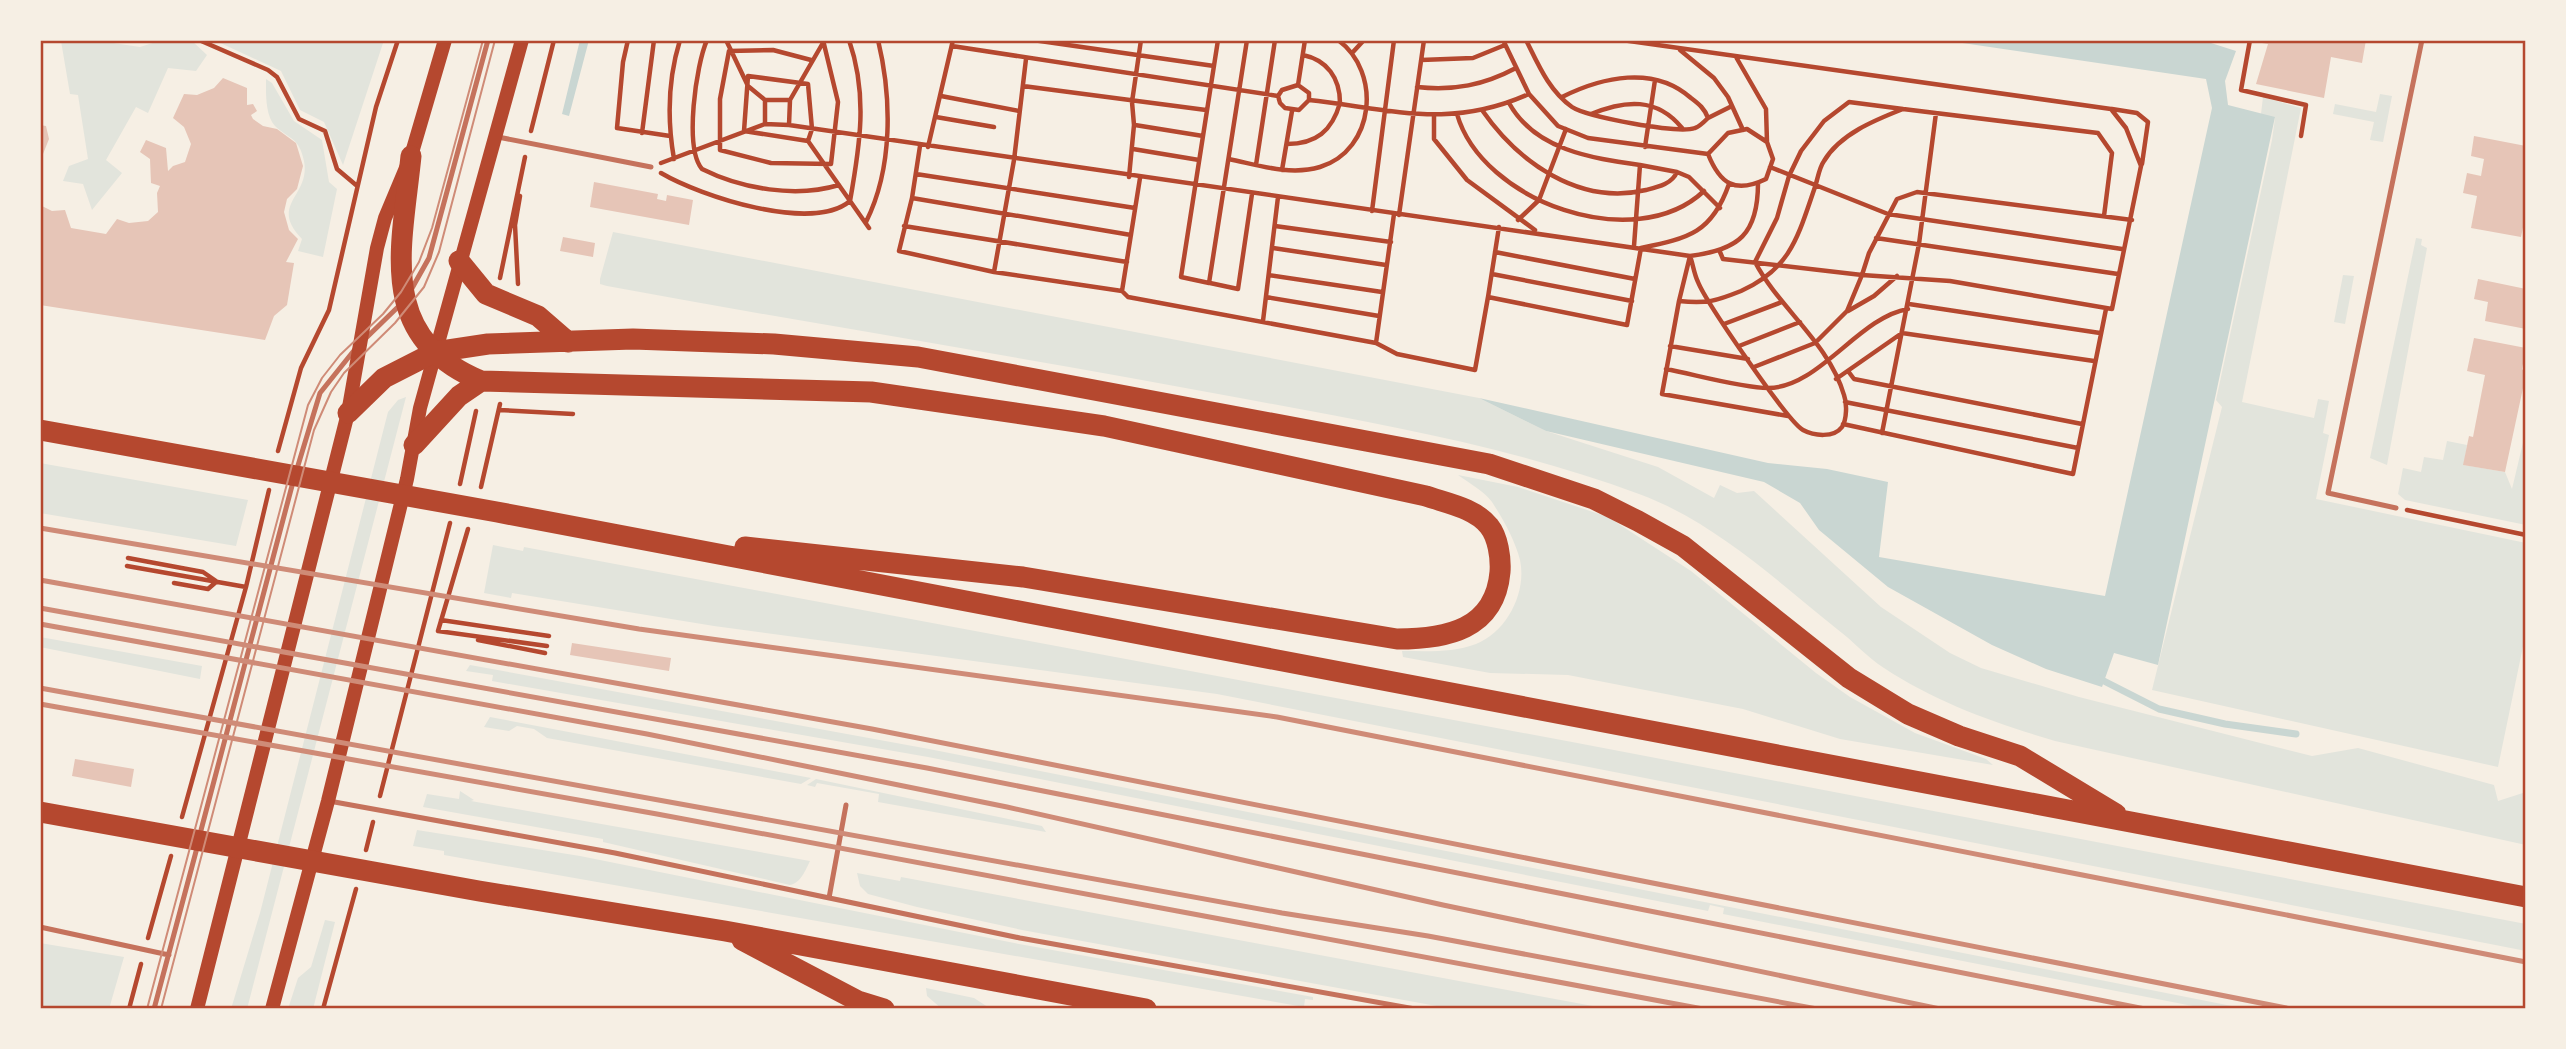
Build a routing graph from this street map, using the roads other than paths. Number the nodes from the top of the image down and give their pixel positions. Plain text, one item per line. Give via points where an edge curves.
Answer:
1 (445, 40) edge
2 (488, 40) edge
3 (522, 40) edge
4 (2423, 40) edge
5 (495, 136) junction
6 (411, 156) junction
7 (651, 167) road end
8 (459, 261) junction
9 (404, 301) junction
10 (568, 342) junction
11 (360, 344) junction
12 (435, 352) junction
13 (481, 381) junction
14 (348, 413) junction
15 (40, 429) edge
16 (414, 444) junction
17 (2396, 508) road end
18 (605, 532) junction
19 (328, 801) junction
20 (846, 805) dead end
21 (40, 812) edge
22 (2129, 822) junction
23 (2526, 897) edge
24 (829, 898) junction
25 (40, 928) edge
26 (725, 931) junction
27 (169, 955) junction
28 (154, 1009) edge
29 (197, 1009) edge
30 (272, 1009) edge
31 (884, 1009) edge
32 (1146, 1009) edge
33 (1415, 1009) edge

1 - 6 main road
2 - 9 lane via 429,258
3 - 5 main road
4 - 17 lane via 2328,493
5 - 7 lane
5 - 8 main road
6 - 9 highway via 399,273
6 - 11 main road via 385,218
8 - 10 highway via 496,301 538,316
8 - 12 main road
9 - 11 lane
9 - 12 highway
10 - 12 highway via 488,344
10 - 22 highway via 633,339 774,344 918,357 1489,464 1594,499 1639,521 1683,546 1849,678 1909,714 2020,756
11 - 14 main road
11 - 27 lane via 320,393 309,423
12 - 13 highway via 455,369
12 - 14 highway via 384,378
12 - 16 main road
13 - 16 highway via 459,396
13 - 18 highway via 871,392 1104,426 1426,496 1467,510 1489,525 1501,566 1498,592 1466,628 1440,638 1397,639 1023,576
14 - 29 main road
15 - 18 highway
16 - 19 main road
18 - 22 highway
19 - 24 lane via 615,853
19 - 30 main road
20 - 24 lane
21 - 26 highway via 170,830 397,876
22 - 23 highway
24 - 33 lane via 1020,938
25 - 27 lane
26 - 31 highway via 858,1001
26 - 32 highway
27 - 28 lane

